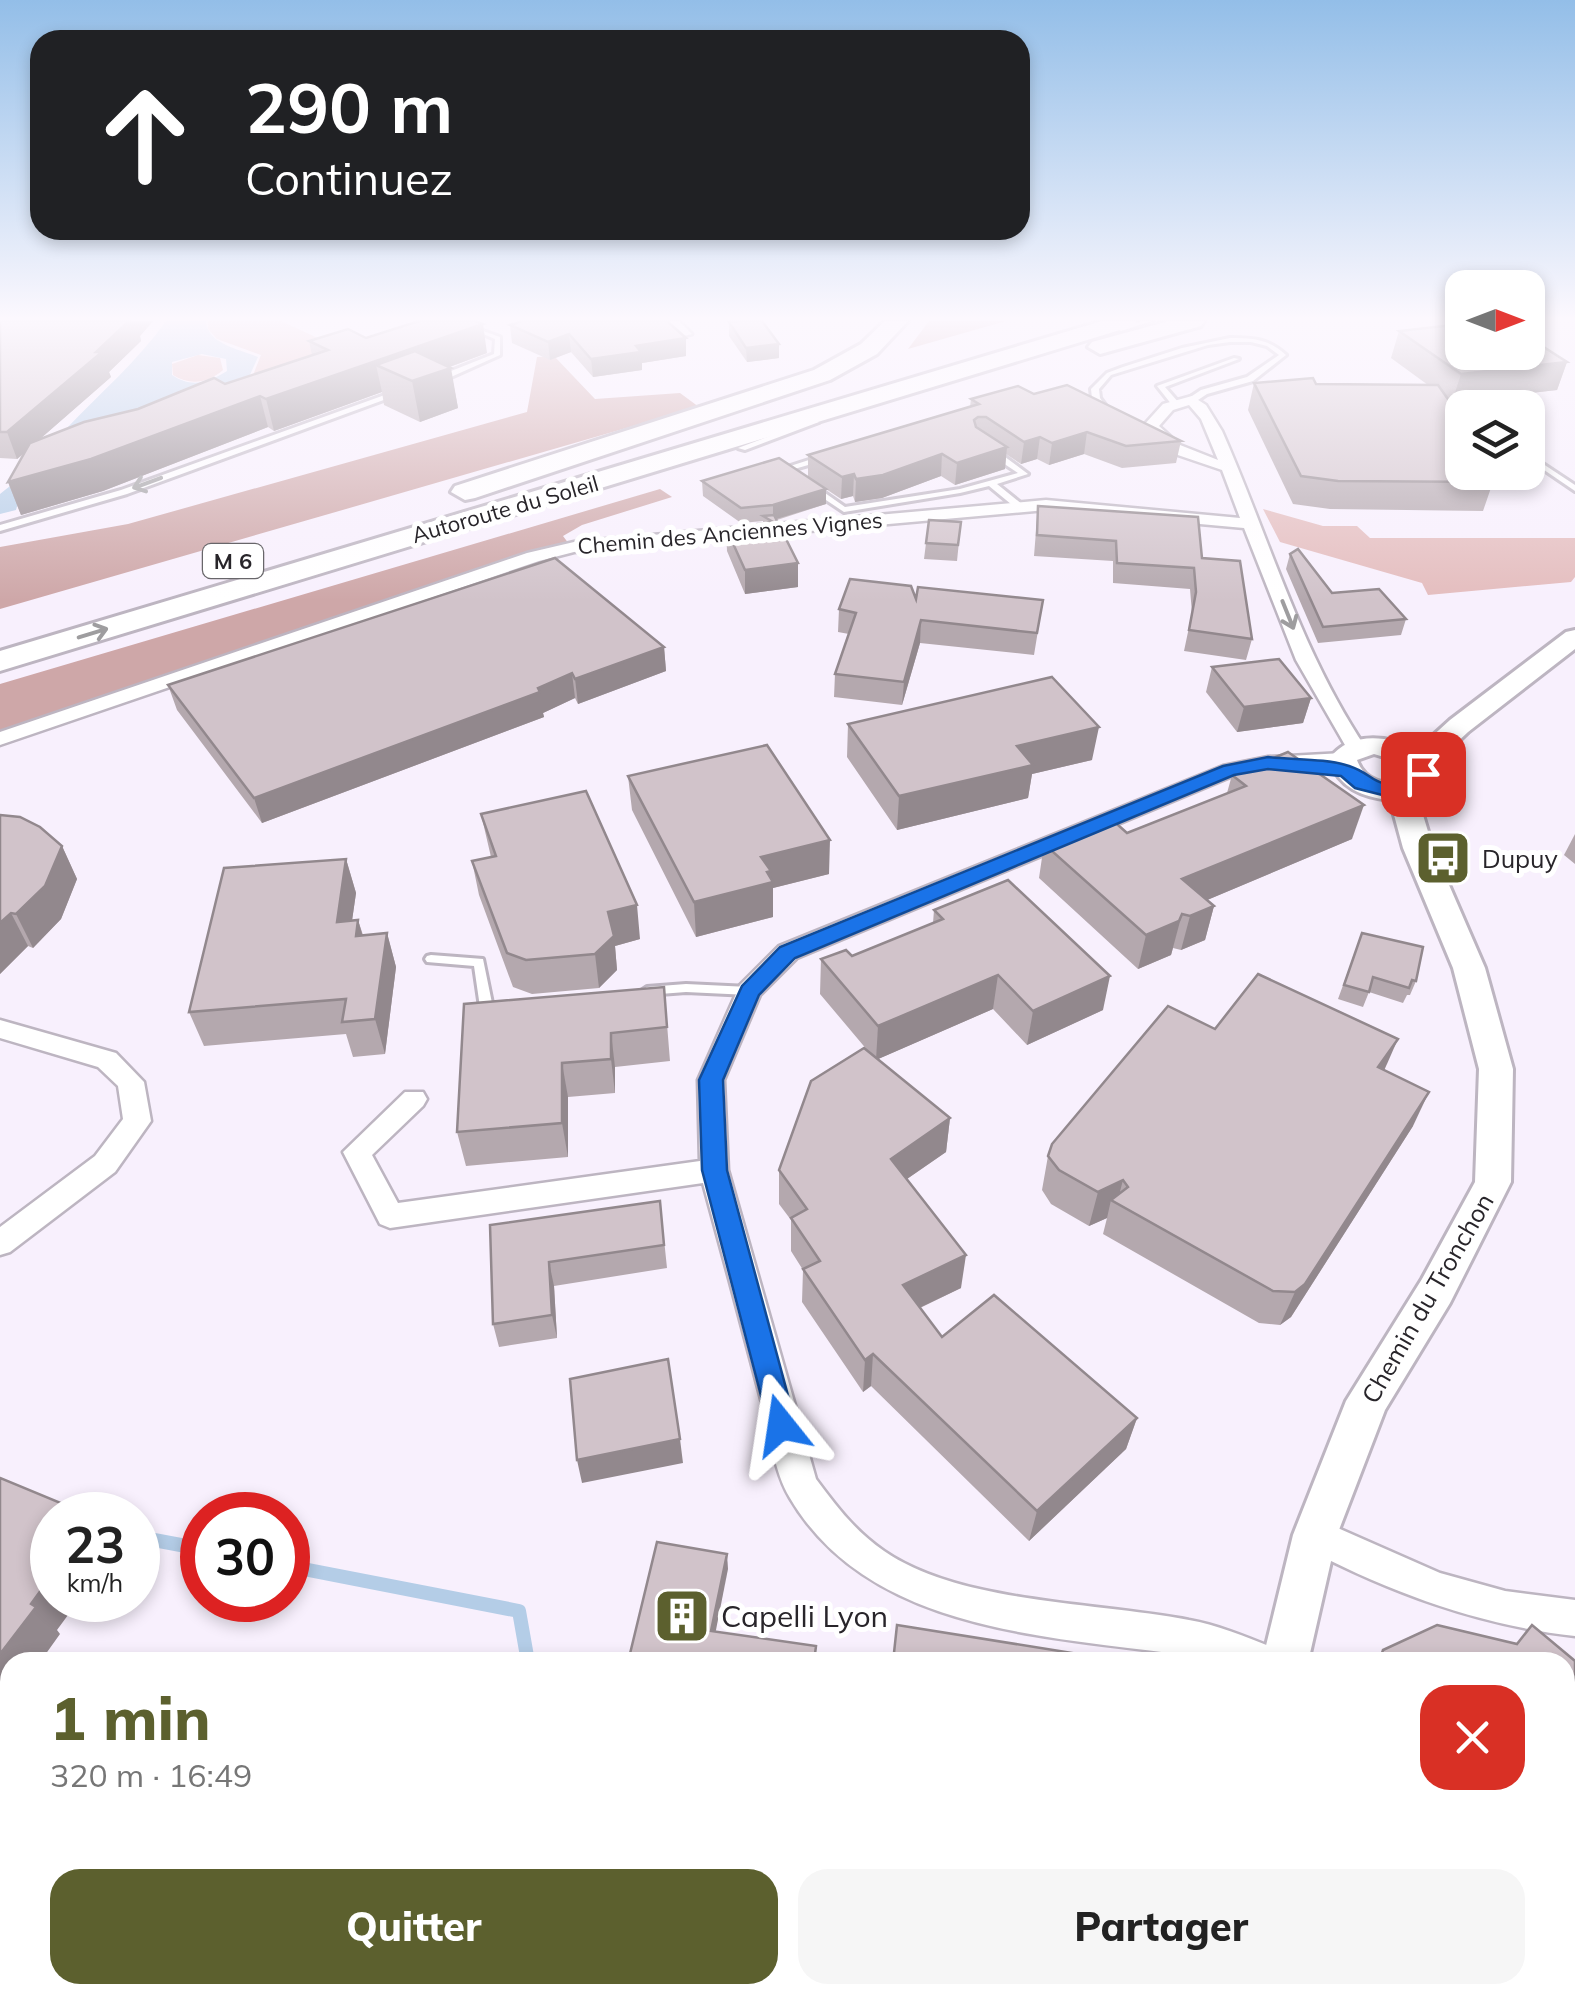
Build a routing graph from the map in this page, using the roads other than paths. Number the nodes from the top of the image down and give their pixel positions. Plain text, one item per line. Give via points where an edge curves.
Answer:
1 (339, 415) edge
2 (706, 415) edge
3 (735, 415) edge
4 (819, 415) edge
5 (849, 415) edge
6 (861, 415) edge
7 (1111, 415) edge
8 (1158, 415) edge
9 (1205, 415) edge
10 (1120, 420) edge
11 (979, 444) edge
12 (742, 448) junction
13 (812, 461) edge
14 (1228, 467) junction
15 (1545, 468) edge
16 (992, 484) junction
17 (1575, 488) edge
18 (466, 492) junction
19 (559, 494) junction
20 (1020, 507) junction
21 (849, 516) junction
22 (1251, 524) junction
23 (0, 528) edge
24 (0, 631) edge
25 (1575, 637) edge
26 (0, 661) edge
27 (0, 740) edge
28 (1409, 758) junction
29 (1348, 760) junction
30 (1390, 790) junction
31 (431, 959) dead end
32 (750, 991) junction
33 (632, 993) edge
34 (504, 1006) edge
35 (0, 1029) edge
36 (414, 1098) dead end
37 (714, 1170) junction
38 (0, 1243) edge
39 (1314, 1535) junction
40 (1575, 1618) edge
41 (1233, 1652) edge
42 (1287, 1652) edge

1 -> 23 lane via 124,492
2 - 18 highway
3 - 18 highway, Autoroute du Soleil / M 6
4 - 19 highway, Autoroute du Soleil / M 6
5 - 12 lane
6 - 12 highway
7 - 10 lane
8 - 14 street via 1152,436
9 - 14 street
11 - 16 lane via 1024,474
12 - 19 highway
13 - 21 lane via 785,469
14 - 22 street
15 - 17 lane
16 - 20 lane
16 - 21 lane
18 - 24 highway, Autoroute du Soleil / M 6
26 -> 19 highway, Autoroute du Soleil / M 6
20 - 21 street, Chemin des Anciennes Vignes
20 - 22 street, Chemin des Anciennes Vignes
21 - 27 street, Chemin des Anciennes Vignes via 547,554
22 -> 29 street
25 - 28 street
28 - 29 street via 1377,746
28 - 30 street via 1423,774 1420,783
29 - 30 street via 1356,780
29 - 32 street via 1230,770 788,952
30 - 39 street, Chemin du Tronchon via 1469,968 1496,1069 1493,1182 1367,1401
31 - 34 lane via 479,962 486,1008
32 - 33 lane
32 - 37 street via 711,1080
35 - 38 street via 107,1060 131,1082 137,1121 105,1164
36 - 37 street via 356,1152 390,1216
37 - 41 street via 800,1486 834,1532 873,1564 966,1602 1192,1638
39 - 40 street via 1455,1598 1517,1614
39 - 42 street, Chemin du Tronchon

